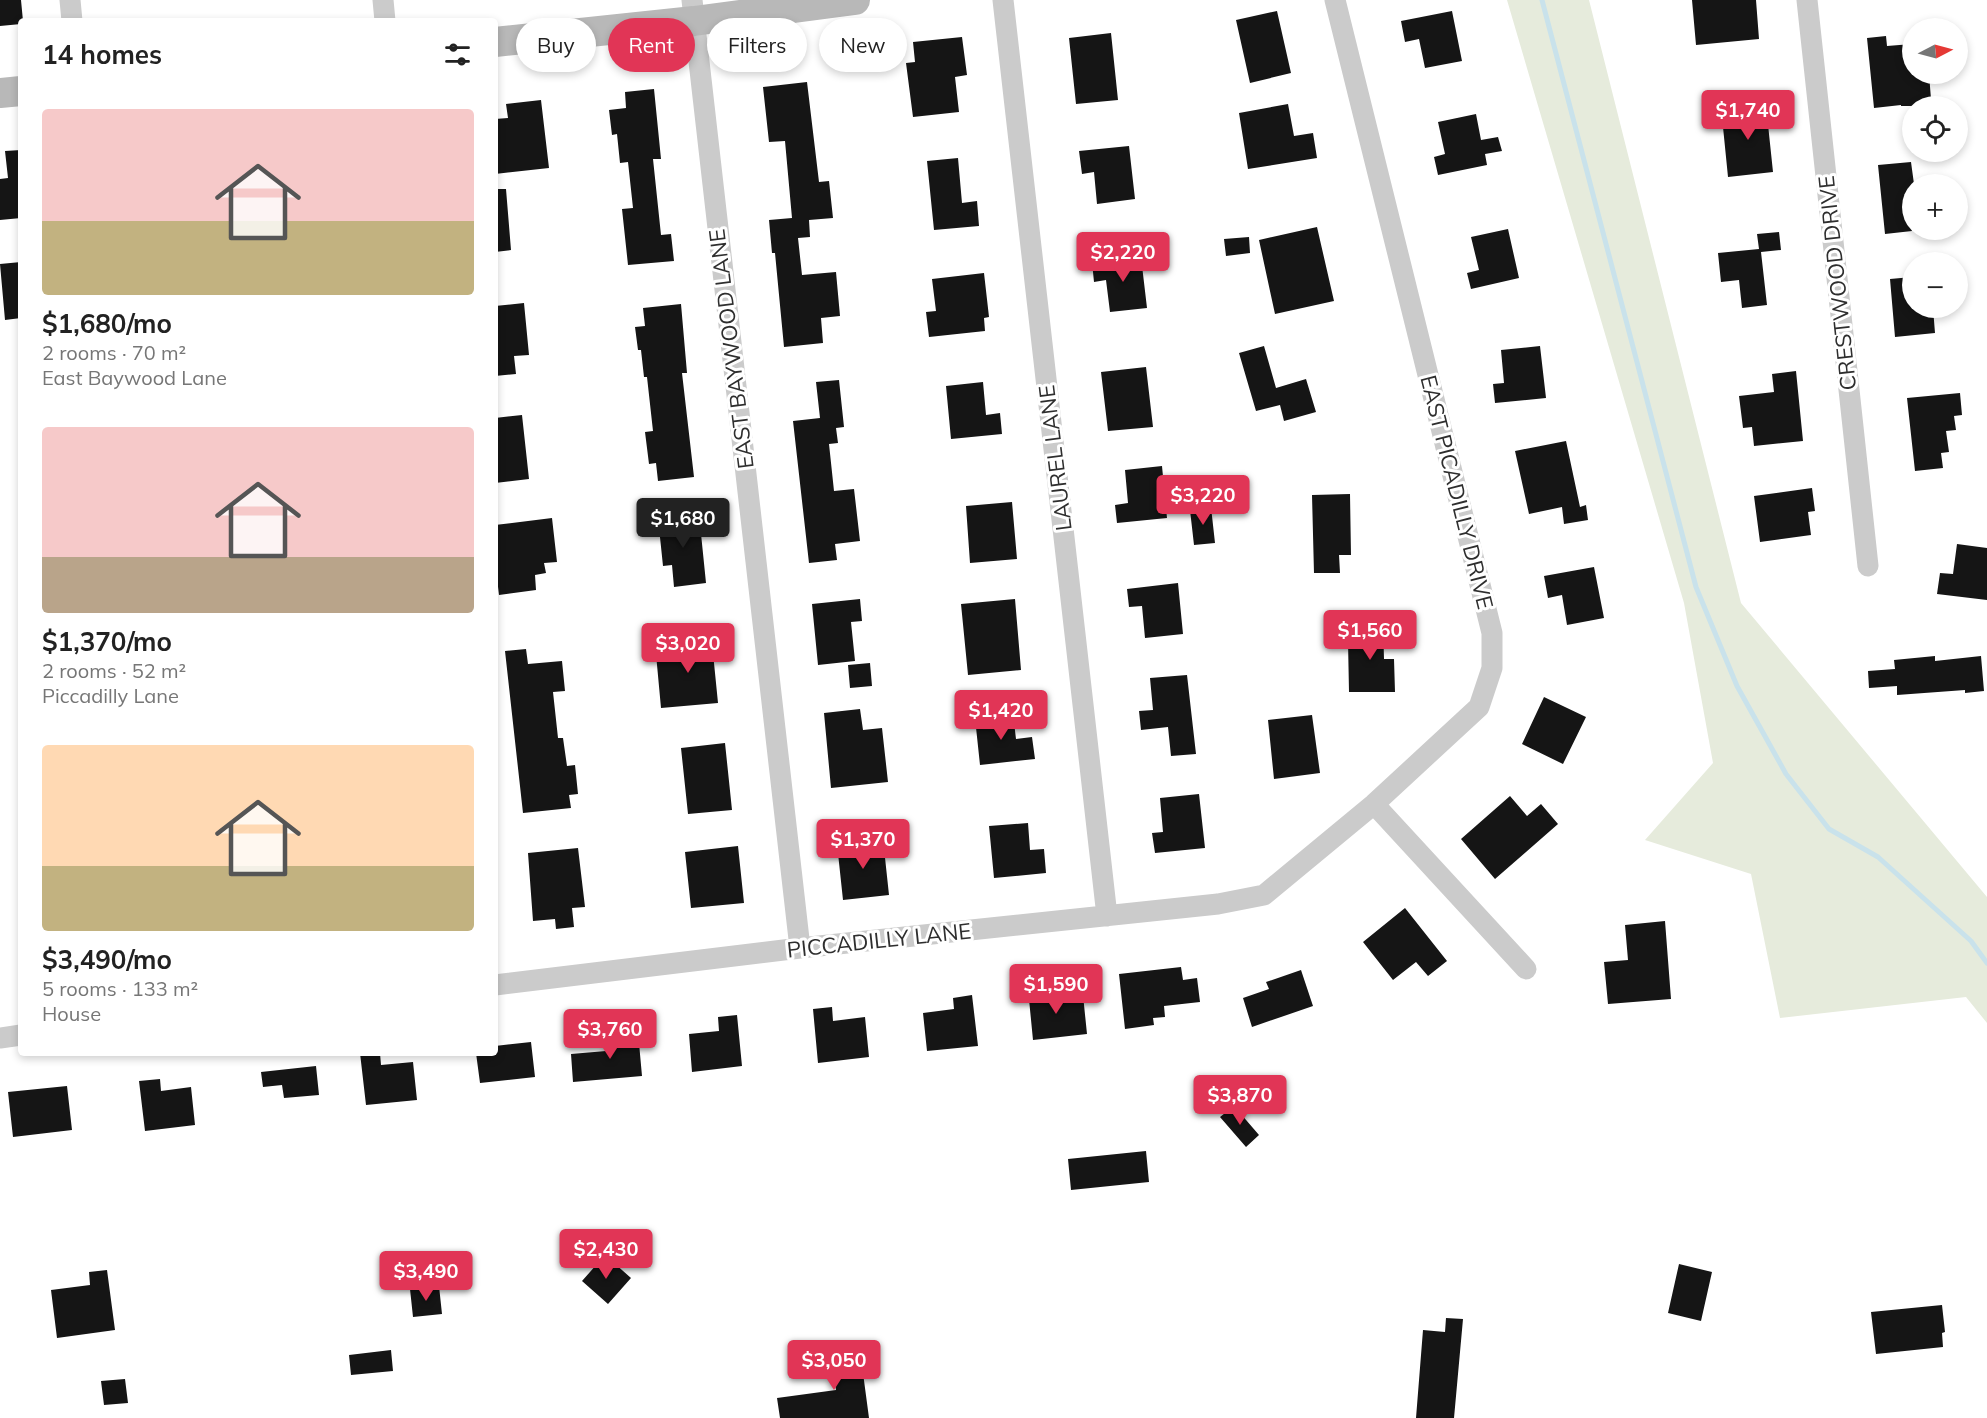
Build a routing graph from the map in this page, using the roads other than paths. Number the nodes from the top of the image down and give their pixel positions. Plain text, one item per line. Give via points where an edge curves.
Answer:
1 (70, 0) edge
2 (383, 0) edge
3 (855, 0) edge
4 (1003, 0) edge
5 (1335, 0) edge
6 (1807, 0) edge
7 (693, 10) edge
8 (72, 18) edge
9 (386, 18) edge
10 (498, 42) edge
11 (18, 91) edge
12 (0, 93) edge
13 (1868, 566) dead end
14 (1374, 804) junction
15 (1264, 895) joint
16 (1107, 916) junction
17 (800, 948) junction
18 (1526, 969) dead end
19 (498, 985) edge
20 (18, 1035) edge
21 (0, 1038) edge

1 - 8 street
2 - 9 street
3 - 7 street
4 - 16 street, LAUREL LANE
5 - 14 street, EAST PICADILLY DRIVE via 1492,633 1492,668 1479,707
6 - 13 street, CRESTWOOD DRIVE
7 - 10 street
7 - 17 street, EAST BAYWOOD LANE
11 - 12 street
14 - 15 street, EAST PICADILLY DRIVE
14 - 18 street
15 - 16 street, PICCADILLY LANE
16 - 17 street, PICCADILLY LANE
17 - 19 street, PICCADILLY LANE
20 - 21 street

